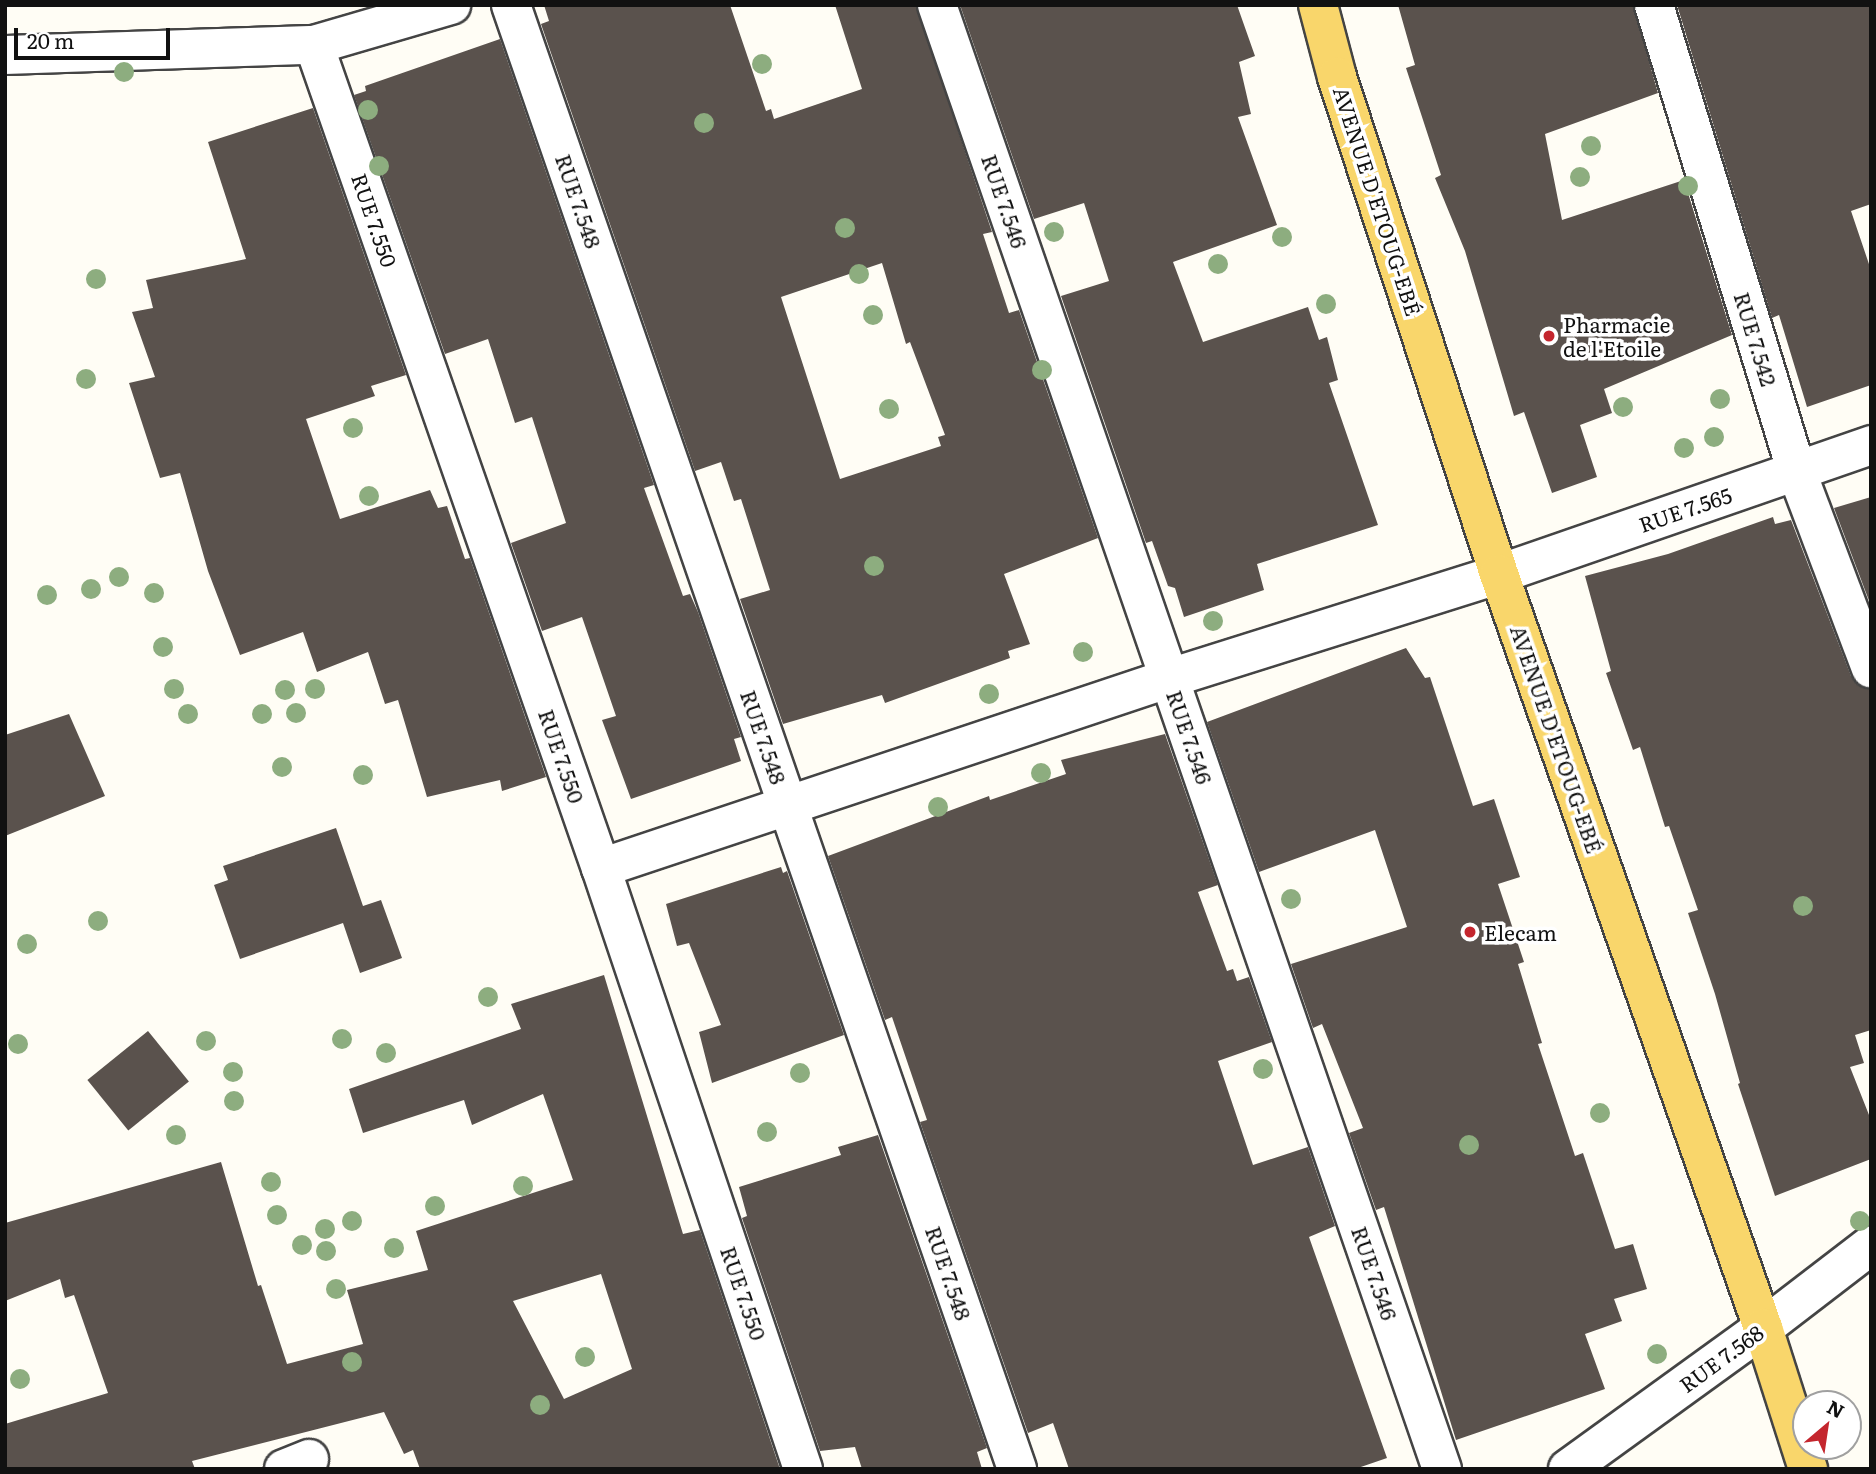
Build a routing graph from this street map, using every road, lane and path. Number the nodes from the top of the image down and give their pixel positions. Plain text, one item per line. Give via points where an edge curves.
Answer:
1 (450, 5) edge
2 (511, 5) edge
3 (937, 5) edge
4 (1318, 5) edge
5 (1654, 5) edge
6 (314, 45) junction
7 (5, 55) edge
8 (1871, 445) edge
9 (1796, 470) junction
10 (1499, 575) junction
11 (1871, 668) edge
12 (1170, 678) junction
13 (787, 806) junction
14 (600, 868) junction
15 (1871, 1245) edge
16 (1763, 1328) junction
17 (803, 1469) edge
18 (1017, 1469) edge
19 (1442, 1469) edge
20 (1568, 1469) edge
21 (1808, 1469) edge

1 - 6 street
2 - 13 street, RUE 7.548
3 - 12 street, RUE 7.546
4 - 10 main road, AVENUE D'ETOUG-EBÉ via 1341,89
5 - 9 street, RUE 7.542
6 - 7 street
6 - 14 street, RUE 7.550
8 - 9 street, RUE 7.565
9 - 10 street, RUE 7.565
9 - 11 street, RUE 7.542
10 - 12 street, RUE 7.565
10 - 16 main road, AVENUE D'ETOUG-EBÉ
12 - 13 street, RUE 7.565
12 - 19 street, RUE 7.546
13 - 14 street, RUE 7.565
13 - 18 street, RUE 7.548
14 - 17 street, RUE 7.550
15 - 16 street, RUE 7.568
16 - 20 street, RUE 7.568
16 - 21 main road, AVENUE D'ETOUG-EBÉ

